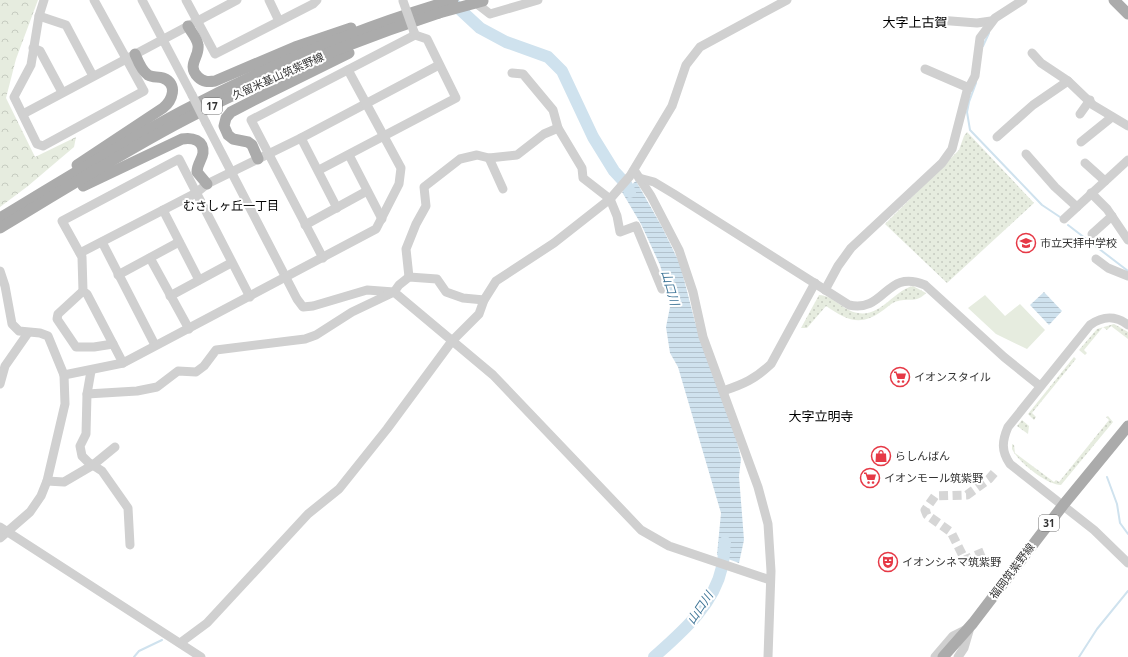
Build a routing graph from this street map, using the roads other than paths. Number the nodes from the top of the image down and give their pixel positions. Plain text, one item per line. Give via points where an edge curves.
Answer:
1 (44, 0) edge
2 (94, 0) edge
3 (142, 0) edge
4 (186, 0) edge
5 (269, 0) edge
6 (317, 0) edge
7 (403, 0) edge
8 (453, 0) edge
9 (480, 0) edge
10 (538, 0) edge
11 (786, 0) edge
12 (1023, 0) edge
13 (1114, 0) edge
14 (231, 1) edge
15 (435, 10) junction
16 (1128, 14) edge
17 (39, 16) junction
18 (398, 18) junction
19 (198, 20) junction
20 (938, 20) dead end
21 (279, 21) junction
22 (992, 21) junction
23 (188, 26) junction
24 (393, 29) junction
25 (415, 34) junction
26 (162, 39) junction
27 (33, 48) junction
28 (1032, 52) dead end
29 (130, 56) junction
30 (439, 65) junction
31 (925, 69) dead end
32 (348, 70) junction
33 (512, 73) dead end
34 (94, 76) junction
35 (1068, 81) junction
36 (969, 88) junction
37 (62, 92) junction
38 (1090, 100) junction
39 (366, 103) junction
40 (23, 114) junction
41 (1080, 114) dead end
42 (1112, 117) junction
43 (1128, 126) edge
44 (558, 128) junction
45 (384, 137) junction
46 (997, 137) dead end
47 (301, 138) junction
48 (1081, 142) dead end
49 (269, 154) junction
50 (1026, 154) dead end
51 (349, 155) junction
52 (489, 158) junction
53 (258, 159) junction
54 (1128, 160) edge
55 (1085, 163) dead end
56 (319, 170) junction
57 (231, 172) junction
58 (634, 175) junction
59 (1105, 181) junction
60 (207, 184) junction
61 (503, 189) dead end
62 (367, 191) junction
63 (196, 193) junction
64 (1091, 193) junction
65 (45, 196) junction
66 (610, 199) junction
67 (1077, 207) junction
68 (337, 208) junction
69 (163, 210) junction
70 (1112, 216) junction
71 (0, 218) edge
72 (382, 219) junction
73 (1064, 219) dead end
74 (305, 225) junction
75 (0, 228) edge
76 (1092, 234) dead end
77 (1128, 240) edge
78 (102, 242) junction
79 (180, 242) junction
80 (80, 254) junction
81 (150, 258) junction
82 (323, 258) junction
83 (1096, 259) dead end
84 (231, 263) junction
85 (0, 272) edge
86 (118, 275) junction
87 (1128, 276) edge
88 (409, 277) junction
89 (286, 278) junction
90 (199, 280) junction
91 (815, 284) junction
92 (662, 289) dead end
93 (825, 290) junction
94 (83, 291) junction
95 (394, 292) junction
96 (170, 296) junction
97 (250, 297) junction
98 (484, 300) junction
99 (1128, 324) edge
100 (189, 329) junction
101 (28, 333) junction
102 (452, 341) junction
103 (113, 344) junction
104 (155, 345) junction
105 (123, 363) junction
106 (91, 371) junction
107 (64, 376) junction
108 (0, 384) edge
109 (1040, 386) junction
110 (723, 391) junction
111 (87, 394) junction
112 (1128, 426) edge
113 (115, 447) dead end
114 (93, 465) junction
115 (47, 482) junction
116 (1064, 504) junction
117 (4, 529) edge
118 (0, 538) edge
119 (130, 544) dead end
120 (1128, 563) edge
121 (770, 580) junction
122 (969, 628) junction
123 (180, 643) junction
124 (201, 657) edge
125 (768, 657) edge
126 (935, 657) edge
127 (943, 657) edge
128 (949, 657) edge
129 (958, 657) edge

1 - 17 street
2 - 29 street
3 - 26 street
4 - 19 street
5 - 21 street
6 - 21 street
7 - 25 street, bridge
8 - 15 main road, 久留米基山筑紫野線 / 17
9 - 10 street via 490,14
9 - 15 main road, 久留米基山筑紫野線 / 17, bridge
11 - 58 street via 700,47 686,64 672,106
12 - 22 street
13 - 16 main road
14 - 19 street
15 - 18 main road, 久留米基山筑紫野線 / 17
15 - 24 main road, 久留米基山筑紫野線 / 17
17 - 27 street
17 - 34 street via 66,25
18 - 23 main road via 377,20 329,35 208,82 199,78 193,70 198,45
18 - 65 main road, 久留米基山筑紫野線 / 17 via 291,60 196,105 113,150
19 - 21 street via 214,54
19 - 23 street
20 - 22 street via 977,23
22 - 36 street via 980,38 975,76
23 - 26 street
24 - 53 main road via 231,112 224,122 228,135 233,139 248,142
24 - 65 main road, 久留米基山筑紫野線 / 17 via 302,65 206,109
25 - 30 street via 427,39
25 - 32 street
26 - 29 street
26 - 57 street, bridge
27 - 37 street via 40,51
27 - 40 street via 31,65 14,97
28 - 35 street via 1041,63
29 - 34 street
29 - 40 street via 144,91 104,113 43,146 38,144
29 - 65 main road via 143,70 154,77 164,78 171,85 171,100 163,108 105,144 61,176
30 - 39 street
30 - 45 street via 456,98
31 - 36 street
32 - 39 street
32 - 49 street via 251,120
33 - 44 street via 523,74 553,110
34 - 37 street
35 - 38 street
35 - 46 street via 1033,105
36 - 93 street via 952,149 851,248
37 - 40 street
38 - 41 street
38 - 42 street
39 - 45 street
39 - 47 street
42 - 43 street
42 - 48 street
44 - 52 street via 544,134 517,155
44 - 66 street via 582,168 583,178
45 - 51 street
45 - 72 street via 401,168 400,184
47 - 49 street
47 - 56 street
49 - 53 street
49 - 74 street
50 - 67 street
51 - 56 street
51 - 62 street
52 - 61 street
52 - 88 street via 477,154 460,159 424,187 426,206 406,249
53 - 57 street
54 - 59 street
55 - 59 street
56 - 68 street
57 - 60 street
57 - 89 street
58 - 66 street via 619,187
58 - 91 street via 654,182 674,194
58 - 110 street via 651,196 679,250 704,337
59 - 64 street
60 - 63 street
60 - 65 main road via 197,172 203,153 201,145 196,139 188,138 76,189
62 - 68 street
62 - 72 street
63 - 69 street
63 - 80 street via 179,159 144,177 62,221
63 - 84 street
64 - 67 street
64 - 70 street
65 - 71 main road, 久留米基山筑紫野線 / 17
65 - 75 main road, 久留米基山筑紫野線 / 17
66 - 92 street via 620,232 636,226
66 - 98 street via 554,243 496,281
67 - 73 street
68 - 74 street
69 - 78 street
69 - 79 street
70 - 76 street
70 - 77 street
72 - 82 street via 376,229
74 - 82 street
78 - 80 street
78 - 86 street
79 - 81 street
79 - 90 street
80 - 94 street
81 - 86 street
81 - 96 street
82 - 89 street
83 - 87 street via 1108,268
84 - 90 street
84 - 97 street
85 - 101 street via 12,324 19,331
86 - 104 street
88 - 95 street
88 - 98 street via 437,279 446,292 462,298
89 - 95 street via 300,304 308,308 367,290
89 - 97 street
90 - 96 street
91 - 93 street
91 - 110 street via 771,364 748,383
93 - 109 street via 849,305 858,307 876,301 904,280 925,285
94 - 103 street via 87,294
94 - 103 street via 58,314 57,319 76,347
95 - 102 street
95 - 111 street via 305,339 216,350 196,372 178,371 157,387
96 - 100 street
97 - 100 street
98 - 102 street via 479,314
99 - 109 street via 1104,317 1090,325
100 - 104 street
101 - 107 street via 48,336
101 - 108 street via 5,366
102 - 121 street via 509,391 641,530 669,546
102 - 123 street via 339,489 308,514 207,623
103 - 105 street
104 - 105 street
105 - 106 street
106 - 107 street
106 - 111 street
107 - 115 street via 65,404
109 - 116 street via 1008,427 1003,437 1003,448 1010,464
110 - 121 street via 758,487 768,524
111 - 114 street via 86,434 80,446 82,456
112 - 116 main road, 福岡筑紫野線 / 31
113 - 114 street
114 - 115 street via 64,482
114 - 119 street via 102,471 128,508
115 - 117 street via 30,512
116 - 120 street
116 - 122 main road, 福岡筑紫野線 / 31
117 - 118 street
117 - 123 street
121 - 125 street
122 - 126 street via 953,636
122 - 127 main road, 福岡筑紫野線 / 31
122 - 128 main road, 福岡筑紫野線 / 31
122 - 129 street via 964,648
123 - 124 street

